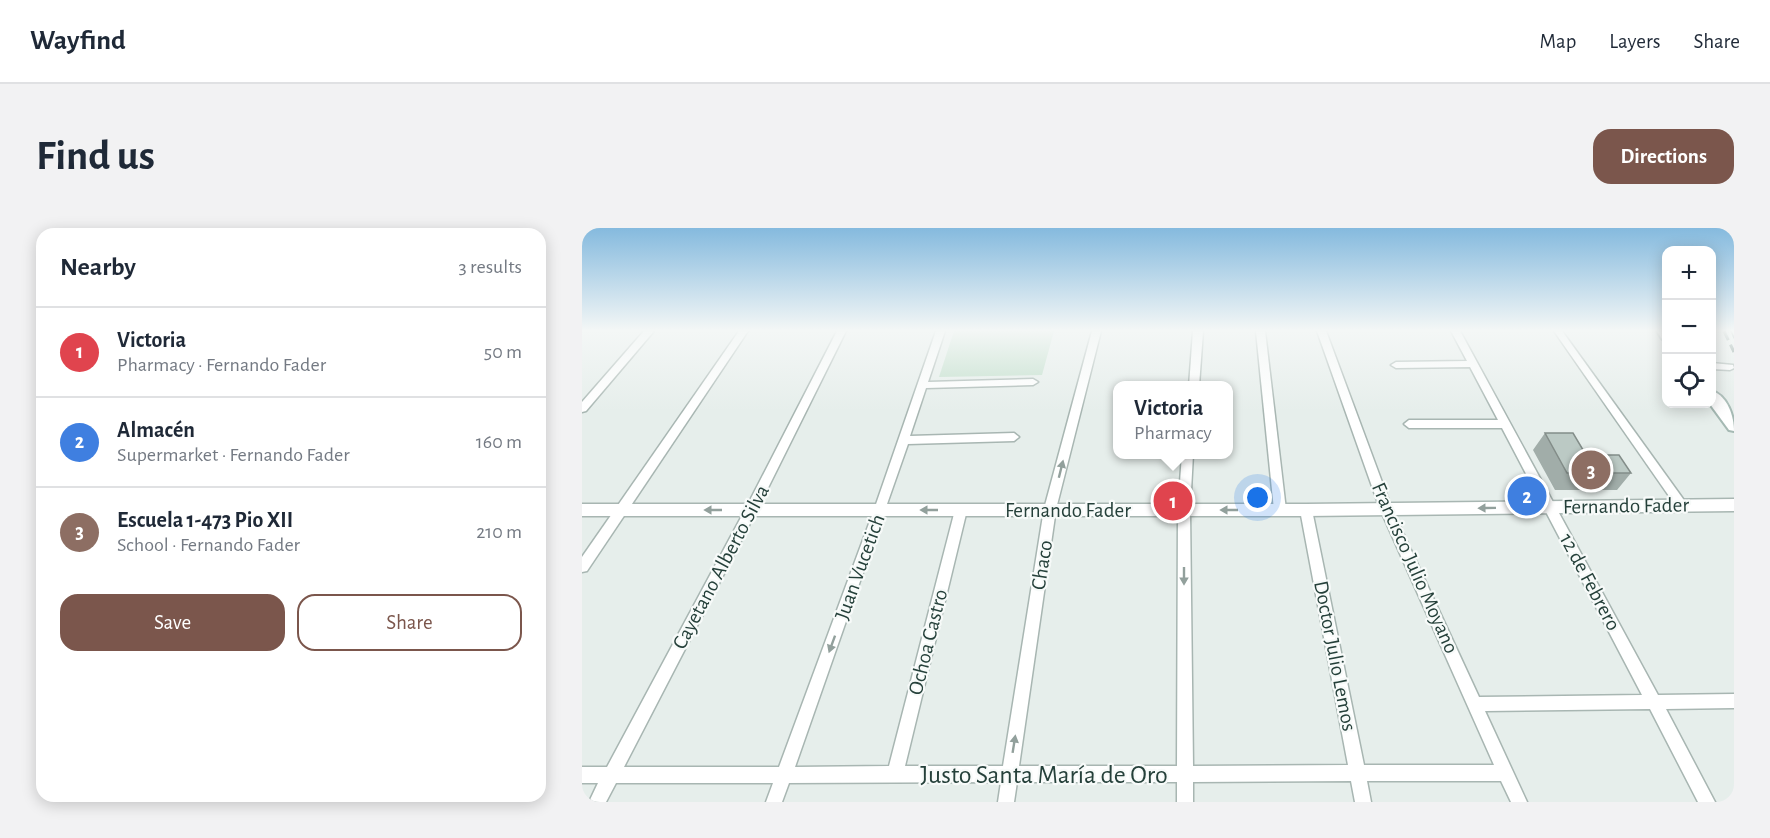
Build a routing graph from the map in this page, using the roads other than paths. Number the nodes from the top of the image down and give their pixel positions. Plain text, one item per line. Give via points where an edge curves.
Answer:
1 (626, 358) edge
2 (725, 358) edge
3 (828, 358) edge
4 (931, 358) edge
5 (1089, 358) edge
6 (1196, 358) edge
7 (1263, 358) edge
8 (1331, 358) edge
9 (1471, 358) edge
10 (1577, 358) edge
11 (1474, 364) junction
12 (1396, 365) dead end
13 (1716, 366) edge
14 (1730, 367) dead end
15 (1194, 381) edge
16 (1033, 382) dead end
17 (922, 385) junction
18 (1716, 401) edge
19 (582, 410) edge
20 (1409, 424) dead end
21 (1506, 424) junction
22 (1734, 426) edge
23 (1014, 437) dead end
24 (904, 440) junction
25 (1188, 459) edge
26 (1734, 505) edge
27 (1682, 506) junction
28 (1550, 507) junction
29 (1050, 509) junction
30 (1386, 509) junction
31 (582, 510) edge
32 (621, 510) junction
33 (751, 510) junction
34 (880, 510) junction
35 (961, 510) junction
36 (1184, 510) junction
37 (1280, 510) junction
38 (1306, 510) junction
39 (582, 567) edge
40 (1734, 701) edge
41 (1654, 702) junction
42 (1475, 704) junction
43 (1507, 773) junction
44 (1185, 774) junction
45 (1358, 774) junction
46 (582, 775) edge
47 (784, 775) junction
48 (895, 775) junction
49 (1010, 775) junction
50 (611, 776) junction
51 (597, 802) edge
52 (774, 802) edge
53 (1006, 802) edge
54 (1185, 802) edge
55 (1363, 802) edge
56 (1519, 802) edge
57 (1707, 802) edge

1 - 19 street
2 - 32 street
3 - 33 street, Cayetano Alberto Silva
4 - 17 street, Juan Vucetich
29 -> 5 street, Chaco
6 - 15 street
7 - 37 street
8 - 30 street, Francisco Julio Moyano
9 - 11 street, 12 de Febrero
10 - 27 street
11 - 12 street
11 - 21 street, 12 de Febrero
13 - 14 street
16 - 17 street
17 - 24 street, Juan Vucetich
18 - 22 main road
20 - 21 street
21 - 28 street, 12 de Febrero
23 - 24 street
24 - 34 street, Juan Vucetich
25 - 36 street
26 - 27 street, Fernando Fader
27 - 28 street, Fernando Fader
28 -> 30 street, Fernando Fader
28 - 41 street, 12 de Febrero
29 - 35 street, Fernando Fader
29 - 36 street, Fernando Fader
49 -> 29 street, Chaco
30 - 38 street, Fernando Fader
30 - 42 street, Francisco Julio Moyano
31 - 32 street, Fernando Fader
33 -> 32 street, Fernando Fader
32 - 39 street
33 - 34 street, Fernando Fader
33 - 50 street, Cayetano Alberto Silva
35 -> 34 street, Fernando Fader
34 -> 47 street, Juan Vucetich
35 - 48 street, Ochoa Castro
37 -> 36 street, Fernando Fader
36 -> 44 street
37 - 38 street, Fernando Fader
38 - 45 street, Doctor Julio Lemos
40 - 41 street
41 - 42 street
41 - 57 street, 12 de Febrero
42 - 43 street, Francisco Julio Moyano
43 - 45 street, Justo Santa María de Oro
43 - 56 street, Francisco Julio Moyano
44 - 45 street, Justo Santa María de Oro
44 - 49 street, Justo Santa María de Oro
44 - 54 street
45 - 55 street, Doctor Julio Lemos
46 - 50 street, Justo Santa María de Oro
47 - 48 street, Justo Santa María de Oro
47 - 50 street, Justo Santa María de Oro
47 - 52 street, Juan Vucetich
48 - 49 street, Justo Santa María de Oro
49 - 53 street, Chaco
50 - 51 street, Cayetano Alberto Silva

